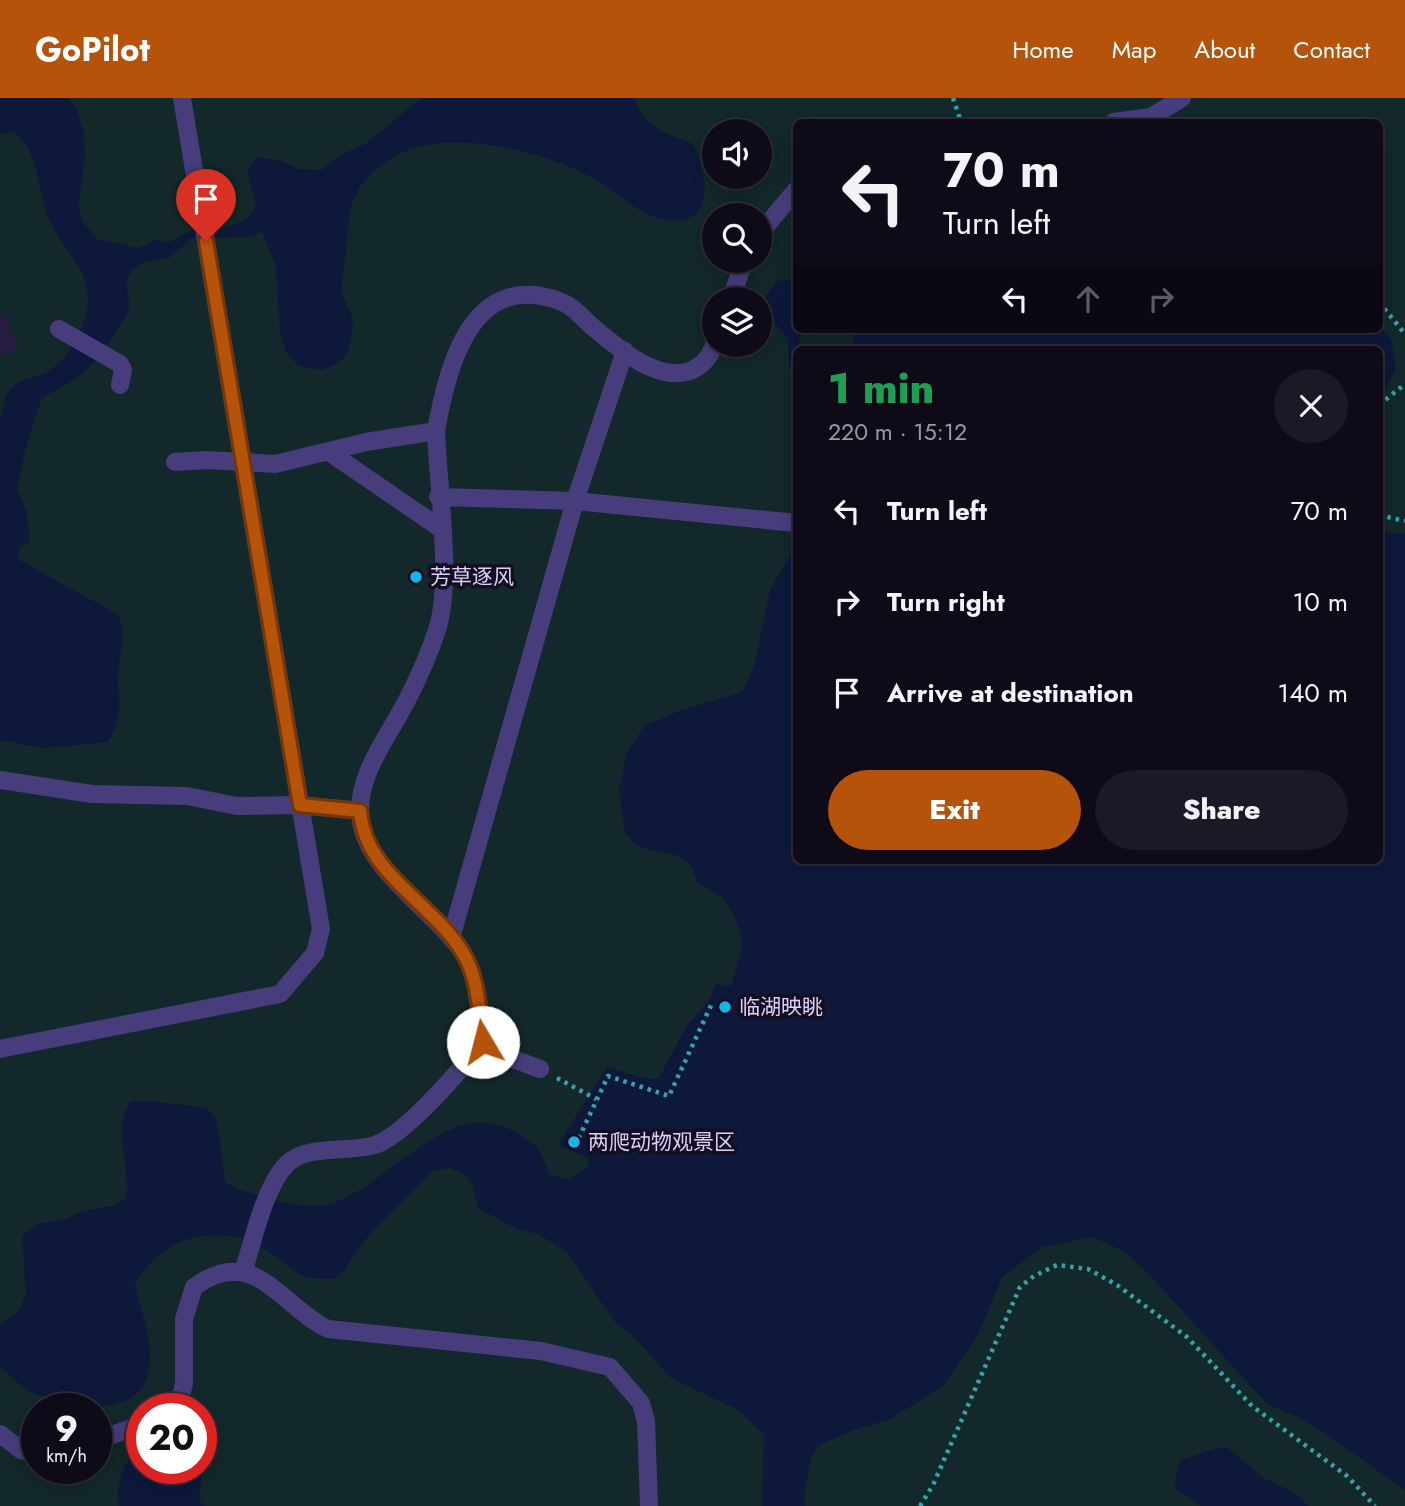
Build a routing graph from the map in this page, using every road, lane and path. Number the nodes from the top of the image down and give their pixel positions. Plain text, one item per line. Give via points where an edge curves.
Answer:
1 (182, 98) edge
2 (953, 98) edge
3 (1182, 98) edge
4 (960, 119) edge
5 (1136, 119) edge
6 (793, 194) edge
7 (772, 219) edge
8 (1383, 307) edge
9 (59, 329) dead end
10 (1405, 334) edge
11 (625, 351) junction
12 (709, 357) edge
13 (1405, 384) edge
14 (120, 385) dead end
15 (1383, 402) edge
16 (436, 431) junction
17 (329, 452) junction
18 (176, 462) dead end
19 (243, 464) junction
20 (438, 497) junction
21 (575, 501) junction
22 (1383, 516) edge
23 (1405, 521) edge
24 (793, 523) edge
25 (440, 528) junction
26 (0, 780) edge
27 (300, 805) junction
28 (360, 811) junction
29 (451, 937) junction
30 (713, 1001) dead end
31 (483, 1042) junction
32 (0, 1049) edge
33 (540, 1069) joint
34 (596, 1099) junction
35 (575, 1146) dead end
36 (243, 1273) junction
37 (182, 1393) edge
38 (0, 1434) edge
39 (21, 1450) edge
40 (649, 1506) edge
41 (920, 1506) edge
42 (1375, 1506) edge

1 - 19 lane
2 - 4 path
3 - 5 lane via 1151,117
6 - 7 lane
8 - 10 path
9 - 14 lane via 110,357 123,370
11 - 12 lane via 648,366 683,373 698,368
11 - 16 lane via 559,300 531,295 496,301 474,323 454,357
11 - 21 lane
13 - 15 path
16 - 17 lane
16 - 20 lane
17 - 19 lane via 275,464
17 - 25 lane
18 - 19 lane
19 - 27 lane
20 - 21 lane
20 - 25 lane
21 - 24 lane
21 - 29 lane
22 - 23 path
25 - 28 lane via 444,591 438,625 407,702 369,770
26 - 27 lane via 92,794 187,796 237,806
27 - 28 lane
27 - 32 lane via 321,929 315,953 280,994
28 - 29 lane via 373,852
29 - 31 lane via 472,972
30 - 34 path via 668,1096 608,1076
31 - 33 lane via 500,1054
31 - 36 lane via 388,1139 289,1161 273,1186
33 - 34 path
34 - 35 path
36 - 37 lane via 221,1273 194,1287 184,1319
36 - 40 lane via 263,1279 307,1318 328,1329 541,1350 610,1367 641,1403 646,1421
38 - 39 lane
41 - 42 path via 1020,1287 1057,1265 1088,1269 1117,1285 1186,1337 1252,1406 1347,1476

